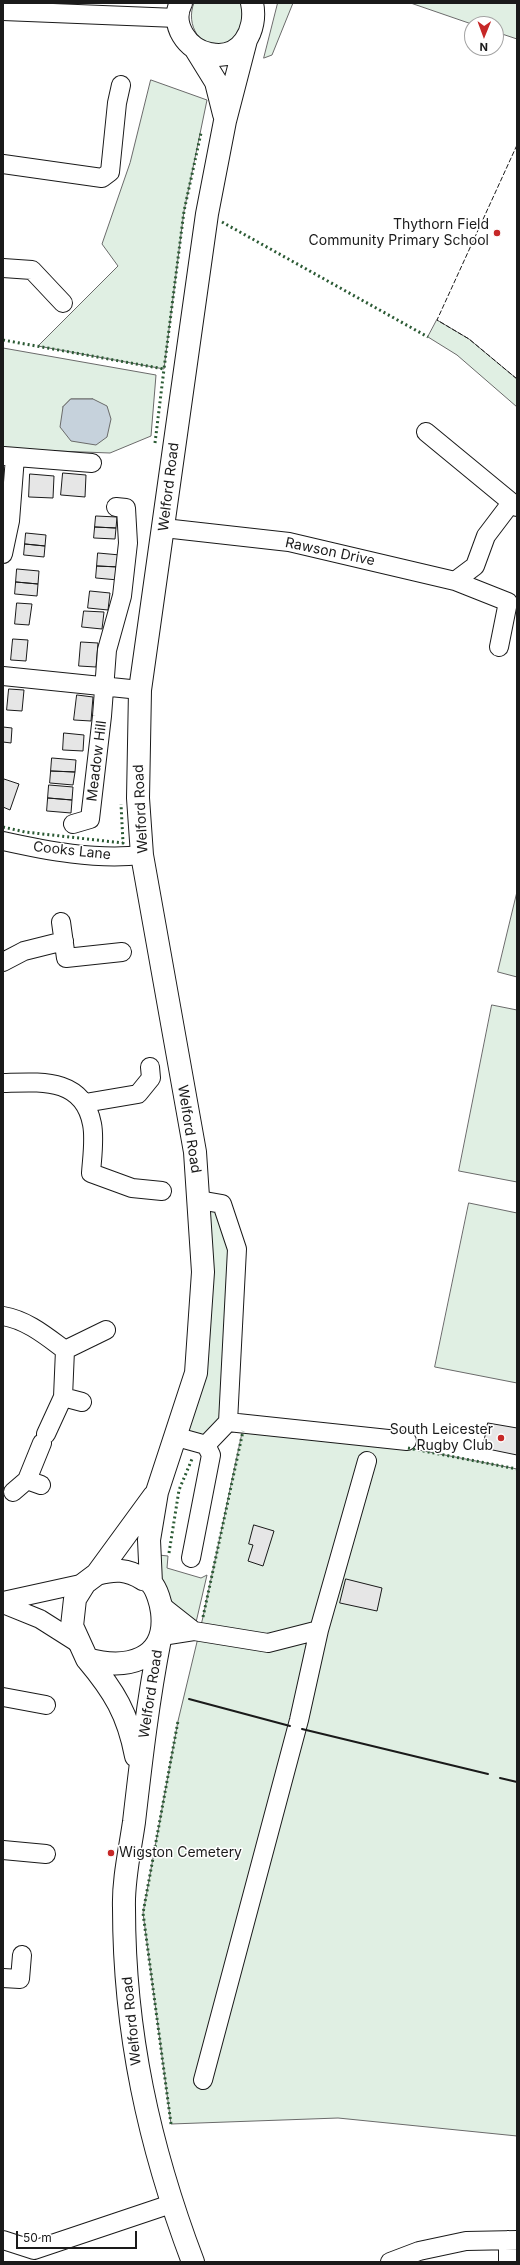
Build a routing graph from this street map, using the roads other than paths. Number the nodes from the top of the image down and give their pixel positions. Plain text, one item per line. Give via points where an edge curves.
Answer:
1 (254, 7) edge
2 (3, 11) edge
3 (179, 11) edge
4 (246, 40) junction
5 (195, 48) junction
6 (121, 85) dead end
7 (225, 121) junction
8 (3, 164) edge
9 (5, 268) edge
10 (63, 303) dead end
11 (426, 432) dead end
12 (9, 457) edge
13 (92, 463) dead end
14 (514, 505) edge
15 (116, 507) dead end
16 (164, 528) junction
17 (3, 554) edge
18 (455, 581) junction
19 (499, 647) dead end
20 (3, 676) edge
21 (103, 686) junction
22 (140, 690) junction
23 (73, 824) dead end
24 (3, 841) edge
25 (142, 855) junction
26 (61, 922) dead end
27 (64, 950) junction
28 (122, 952) dead end
29 (4, 960) edge
30 (150, 1067) dead end
31 (3, 1083) edge
32 (85, 1103) junction
33 (162, 1191) dead end
34 (199, 1200) junction
35 (3, 1316) edge
36 (106, 1330) dead end
37 (65, 1350) junction
38 (63, 1397) junction
39 (82, 1402) dead end
40 (228, 1422) junction
41 (176, 1438) junction
42 (407, 1441) dead end
43 (206, 1445) junction
44 (366, 1461) dead end
45 (13, 1492) dead end
46 (157, 1492) junction
47 (191, 1558) dead end
48 (91, 1578) junction
49 (152, 1583) junction
50 (3, 1602) edge
51 (161, 1605) junction
52 (319, 1630) junction
53 (194, 1631) junction
54 (161, 1637) junction
55 (84, 1652) junction
56 (3, 1697) edge
57 (46, 1705) dead end
58 (140, 1773) junction
59 (3, 1850) edge
60 (46, 1854) dead end
61 (22, 1955) dead end
62 (3, 1978) edge
63 (204, 2080) dead end
64 (171, 2204) junction
65 (3, 2240) edge
66 (513, 2240) edge
67 (193, 2262) edge
68 (390, 2262) edge
69 (508, 2262) edge

1 - 4 main road, Welford Road via 253,29
2 - 3 street
3 - 5 main road, Welford Road via 181,32 187,42
4 - 5 main road, Welford Road via 236,50 223,54 210,54
4 - 7 main road, Welford Road
5 - 7 main road, Welford Road via 216,82
6 - 8 street via 110,172 102,178
7 - 16 main road, Welford Road via 207,214
9 - 10 street via 32,270
11 - 14 street
12 - 13 street
12 - 17 street via 10,521
14 - 18 street via 486,536 474,566
15 - 21 street via 126,508 128,543 122,596 107,650
16 - 18 street, Rawson Drive via 289,542
16 - 22 main road, Welford Road
18 - 19 street, Rawson Drive via 508,602
20 - 21 street
21 - 22 street
21 - 23 street, Meadow Hill via 90,819
22 - 25 main road, Welford Road via 138,798
24 - 25 street, Cooks Lane via 52,852 124,857
25 - 34 main road, Welford Road via 196,1152
26 - 27 street
27 - 28 street
27 - 29 street via 24,951
30 - 32 street via 151,1078 138,1094
31 - 32 street via 41,1082 68,1087
32 - 33 street via 93,1125 91,1173 132,1188
34 - 40 street via 222,1204 237,1249
34 - 41 main road, Welford Road via 203,1272 196,1373
35 - 37 street via 14,1318 44,1334
36 - 37 street
37 - 38 street
38 - 39 street
38 - 45 street via 44,1438 34,1483
40 - 42 street
40 - 43 street
41 - 43 street
41 - 46 main road, Welford Road
43 - 47 street via 211,1455
44 - 52 street
46 - 48 main road, Welford Road
46 - 49 main road, Welford Road via 149,1540
48 - 49 main road via 112,1570 131,1571
48 - 50 street
48 - 55 main road via 75,1599 72,1626
49 - 51 main road
50 - 55 street via 40,1619
51 - 53 street
51 - 54 main road
52 - 53 street via 268,1642
52 - 63 street via 299,1720
53 - 54 street
54 - 55 main road via 148,1653 134,1661 121,1664 102,1663
54 - 58 main road, Welford Road
55 - 58 main road, Welford Road via 110,1686 131,1729
56 - 57 street
58 - 64 main road, Welford Road via 124,1906 128,2012 144,2101
59 - 60 street
61 - 62 street via 20,1979
64 - 65 street via 34,2250
64 - 67 main road, Welford Road
66 - 68 street via 466,2241 419,2251
66 - 69 street

